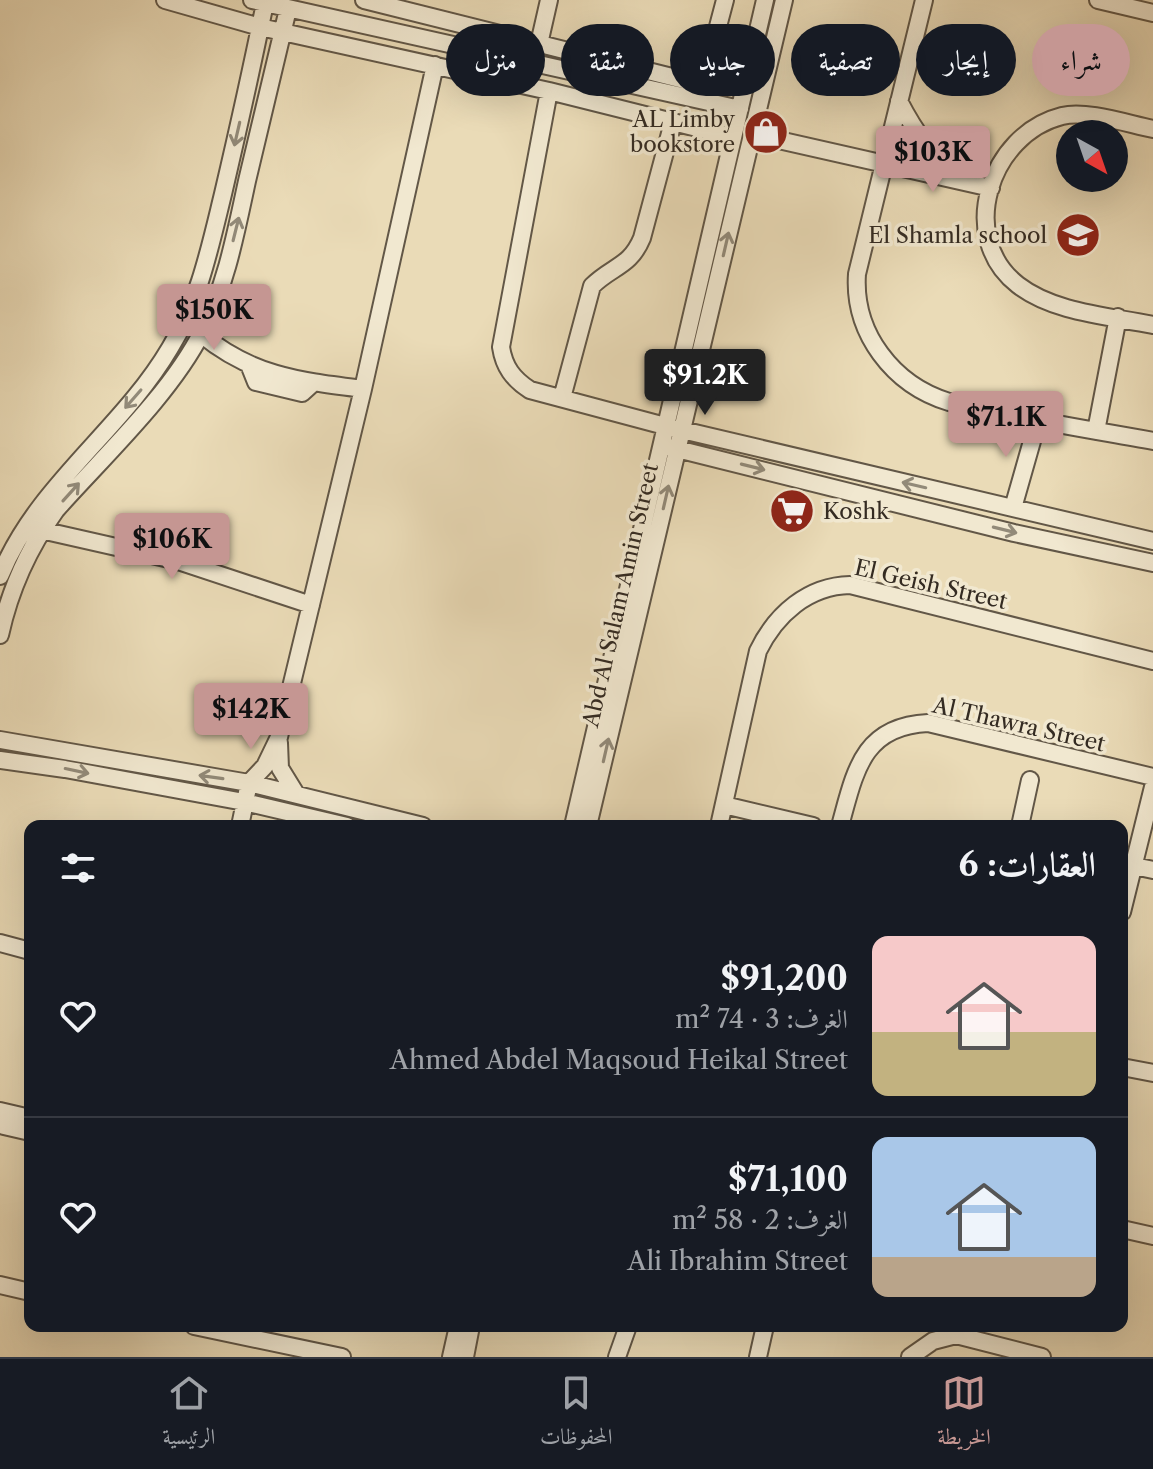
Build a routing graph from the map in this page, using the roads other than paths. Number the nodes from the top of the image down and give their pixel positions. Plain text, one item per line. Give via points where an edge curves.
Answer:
1 (165, 0) edge
2 (364, 0) edge
3 (549, 0) edge
4 (725, 0) edge
5 (765, 0) edge
6 (784, 0) edge
7 (924, 0) edge
8 (1098, 0) edge
9 (258, 2) edge
10 (288, 9) junction
11 (1153, 13) edge
12 (459, 24) edge
13 (544, 24) edge
14 (260, 27) junction
15 (282, 32) junction
16 (545, 45) edge
17 (435, 65) junction
18 (549, 91) junction
19 (899, 101) junction
20 (740, 109) junction
21 (673, 122) junction
22 (1153, 129) edge
23 (752, 134) junction
24 (733, 137) junction
25 (884, 163) junction
26 (966, 182) junction
27 (991, 188) junction
28 (1118, 317) junction
29 (1153, 325) edge
30 (201, 334) junction
31 (363, 389) junction
32 (562, 398) junction
33 (1038, 420) junction
34 (674, 428) junction
35 (1096, 431) junction
36 (1153, 441) edge
37 (669, 447) junction
38 (1013, 508) junction
39 (41, 530) junction
40 (1153, 541) edge
41 (1153, 563) edge
42 (0, 576) edge
43 (311, 605) junction
44 (0, 635) edge
45 (1153, 661) edge
46 (279, 737) junction
47 (0, 740) edge
48 (0, 760) edge
49 (1153, 777) edge
50 (1030, 780) dead end
51 (249, 783) junction
52 (1153, 787) edge
53 (296, 794) junction
54 (244, 802) junction
55 (724, 805) junction
56 (241, 820) edge
57 (315, 820) edge
58 (399, 820) edge
59 (575, 820) edge
60 (589, 820) edge
61 (720, 820) edge
62 (788, 820) edge
63 (842, 820) edge
64 (1021, 820) edge
65 (1134, 866) junction
66 (1153, 870) edge
67 (1128, 887) edge
68 (0, 943) edge
69 (24, 949) edge
70 (1128, 1068) edge
71 (1153, 1073) edge
72 (0, 1112) edge
73 (24, 1117) edge
74 (24, 1131) edge
75 (1128, 1230) edge
76 (1153, 1235) edge
77 (0, 1285) edge
78 (24, 1291) edge
79 (252, 1332) edge
80 (457, 1332) edge
81 (470, 1332) edge
82 (626, 1332) edge
83 (764, 1332) edge
84 (342, 1357) edge
85 (451, 1357) edge
86 (465, 1357) edge
87 (617, 1357) edge
88 (758, 1357) edge
89 (910, 1357) edge
90 (1042, 1357) edge

1 - 14 street
2 - 12 street
3 - 13 street
4 - 16 street via 706,72 693,81
5 - 20 street, Abd Al Salam Amin Street
6 - 23 street, Abd Al Salam Amin Street
7 - 19 street
8 - 11 street
9 - 10 street
9 - 14 street
10 - 15 street
10 - 20 street
14 - 15 street
14 -> 42 street via 217,218 186,320 150,378 27,522
15 - 17 street
30 -> 15 street via 218,296 236,229
17 - 18 street
17 - 31 street
18 - 21 street
18 - 32 street via 501,347 507,368 521,384
19 - 25 street
19 - 26 street via 932,152
20 - 24 street, Abd Al Salam Amin Street
21 - 24 street
21 - 32 street via 642,238 626,264 592,286
22 - 27 street via 1077,114 1044,121 1010,147
23 - 25 street
34 -> 23 street, Abd Al Salam Amin Street
24 - 34 street, Abd Al Salam Amin Street
25 - 26 street
25 - 33 street via 857,274 858,304 869,337 896,372 931,395
26 - 27 street
27 - 28 street via 991,248 1015,284 1063,306
28 - 29 street
28 - 35 street
30 - 31 street via 250,367
39 -> 30 street via 163,390
31 - 43 street
32 - 34 street
33 - 35 street
33 - 38 street
34 - 37 street, Abd Al Salam Amin Street
38 -> 34 street
35 - 36 street
37 -> 41 street
37 - 59 street, Abd Al Salam Amin Street
60 -> 37 street, Abd Al Salam Amin Street
38 - 40 street
39 - 43 street via 178,561
39 - 44 street via 8,599
43 - 46 street
45 - 55 street, El Geish Street via 850,585 832,585 788,609 760,646
46 - 51 street via 271,757
46 - 53 street via 280,768
51 -> 47 street
48 -> 54 street
49 - 63 street, Al Thawra Street via 928,723 913,724 869,747
50 - 64 street
51 - 53 street
51 - 54 street
52 - 65 street
53 - 58 street
54 - 56 street
54 - 57 street
55 - 61 street, El Geish Street
55 - 62 street
65 - 66 street
65 - 67 street
68 - 69 street
70 - 71 street
72 - 73 street
72 - 74 street via 4,1126
75 - 76 street
77 - 78 street
79 - 84 street
80 - 85 street
81 - 86 street
82 - 87 street
83 - 88 street
89 - 90 street via 933,1341 956,1335

